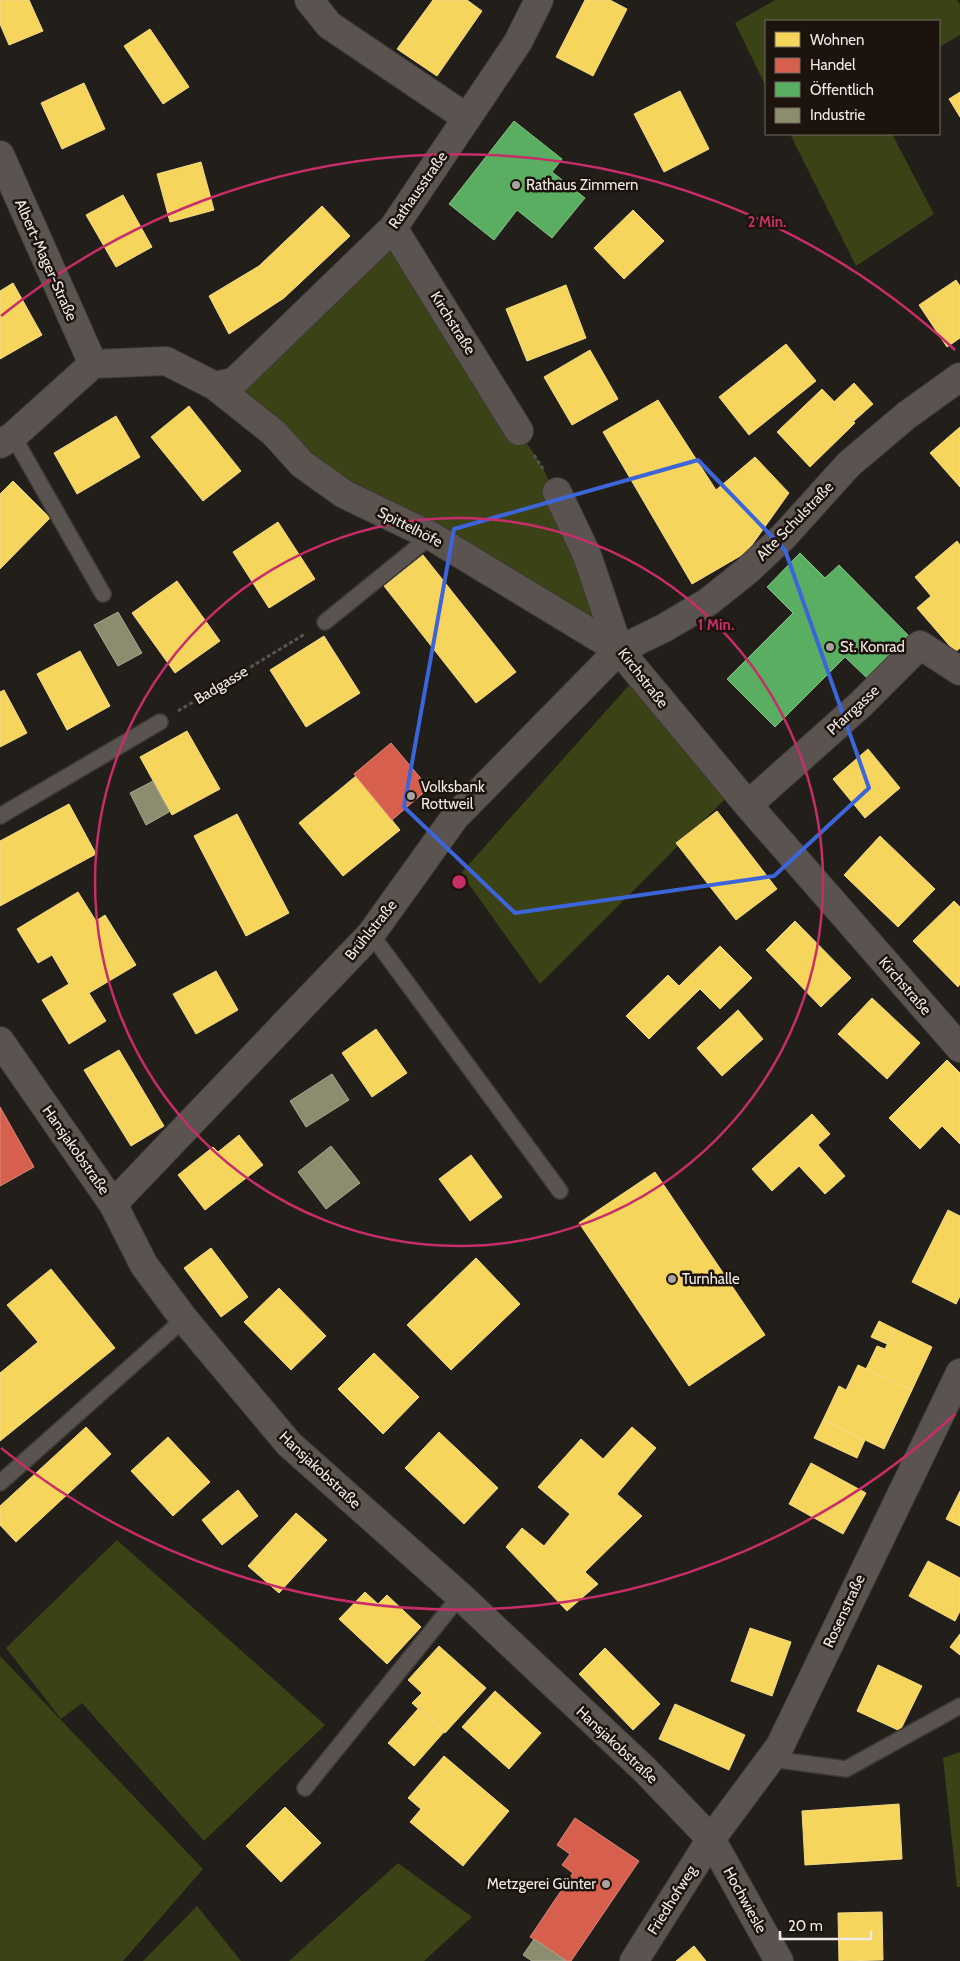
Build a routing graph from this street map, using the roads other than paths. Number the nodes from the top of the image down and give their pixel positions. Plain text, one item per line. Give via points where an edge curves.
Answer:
1 (309, 0) edge
2 (539, 0) edge
3 (467, 118) junction
4 (0, 155) edge
5 (393, 228) junction
6 (93, 364) junction
7 (960, 377) edge
8 (214, 386) junction
9 (520, 431) road end
10 (6, 440) edge
11 (558, 492) road end
12 (430, 536) junction
13 (102, 594) dead end
14 (325, 622) road end
15 (619, 650) junction
16 (960, 671) edge
17 (160, 722) road end
18 (748, 805) junction
19 (0, 816) edge
20 (371, 934) junction
21 (0, 1041) edge
22 (960, 1048) edge
23 (560, 1191) dead end
24 (113, 1204) junction
25 (184, 1319) junction
26 (960, 1372) edge
27 (0, 1482) edge
28 (460, 1596) junction
29 (960, 1706) edge
30 (772, 1759) junction
31 (305, 1788) dead end
32 (711, 1839) junction
33 (634, 1961) edge
34 (779, 1961) edge

1 - 3 street via 329,25
2 - 3 street, Rathausstraße via 518,42
3 - 5 street, Rathausstraße
4 - 6 street, Albert-Mager-Straße
5 - 8 street, Rathausstraße via 234,382
5 - 9 street, Kirchstraße
6 - 8 street, Spittelhöfe via 166,361
6 - 10 street
7 - 15 street, Alte Schulstraße via 907,415 849,464 784,536 748,570 708,602
8 - 12 street, Spittelhöfe via 274,433 302,464 344,494
10 - 13 lane
11 - 15 street, Kirchstraße via 587,555
12 - 14 lane
12 - 15 street, Spittelhöfe
15 - 18 street, Kirchstraße
15 - 20 street, Brühlstraße via 455,816
16 - 18 street, Pfarrgasse via 920,644 861,704
17 - 19 lane
18 - 22 street, Kirchstraße
20 - 23 lane
20 - 24 street, Brühlstraße
21 - 24 street, Hansjakobstraße
24 - 25 street, Hansjakobstraße via 144,1265
25 - 27 lane
25 - 28 street, Hansjakobstraße via 289,1444
26 - 30 street, Rosenstraße
28 - 31 lane
28 - 32 street, Hansjakobstraße via 645,1770
29 - 30 lane via 846,1769
30 - 32 street, Rosenstraße
32 - 33 street, Friedhofweg
32 - 34 street, Hochwiesle

